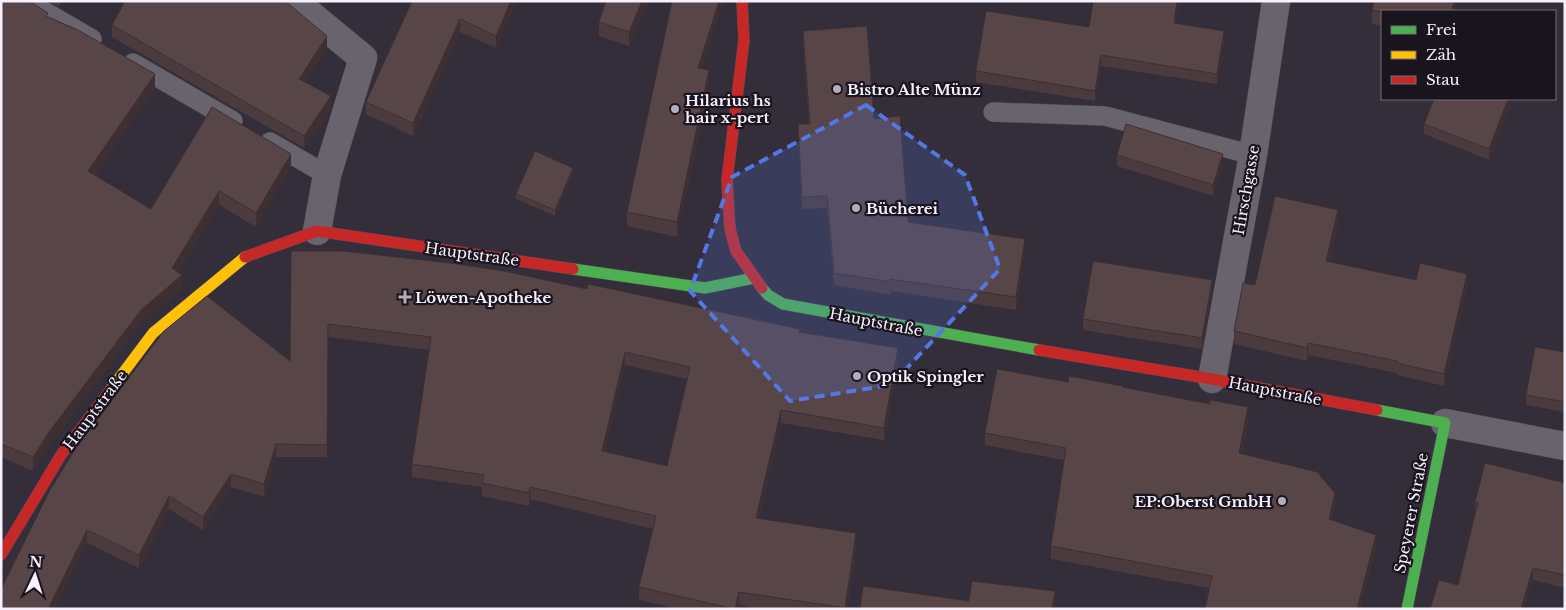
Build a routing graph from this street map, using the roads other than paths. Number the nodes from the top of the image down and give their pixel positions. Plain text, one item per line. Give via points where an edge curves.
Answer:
1 (27, 1) edge
2 (294, 1) edge
3 (742, 1) edge
4 (1276, 1) edge
5 (104, 46) edge
6 (121, 56) edge
7 (994, 112) dead end
8 (1253, 155) junction
9 (327, 175) junction
10 (317, 231) junction
11 (754, 278) junction
12 (1212, 379) junction
13 (1445, 423) junction
14 (1565, 446) edge
15 (1, 555) edge
16 (1407, 609) edge

1 - 5 lane
2 - 9 street via 363,58
3 - 11 main road via 744,40 728,180 730,229 736,251
4 - 8 street, Hirschgasse
6 - 9 lane
7 - 8 lane via 1105,116
8 - 12 street, Hirschgasse
9 - 10 street
10 - 11 main road, Hauptstraße via 705,288
10 - 15 main road, Hauptstraße via 246,256 152,332 61,455
11 - 12 main road, Hauptstraße via 768,295 783,304
12 - 13 main road, Hauptstraße
13 - 14 street
13 - 16 main road, Speyerer Straße

